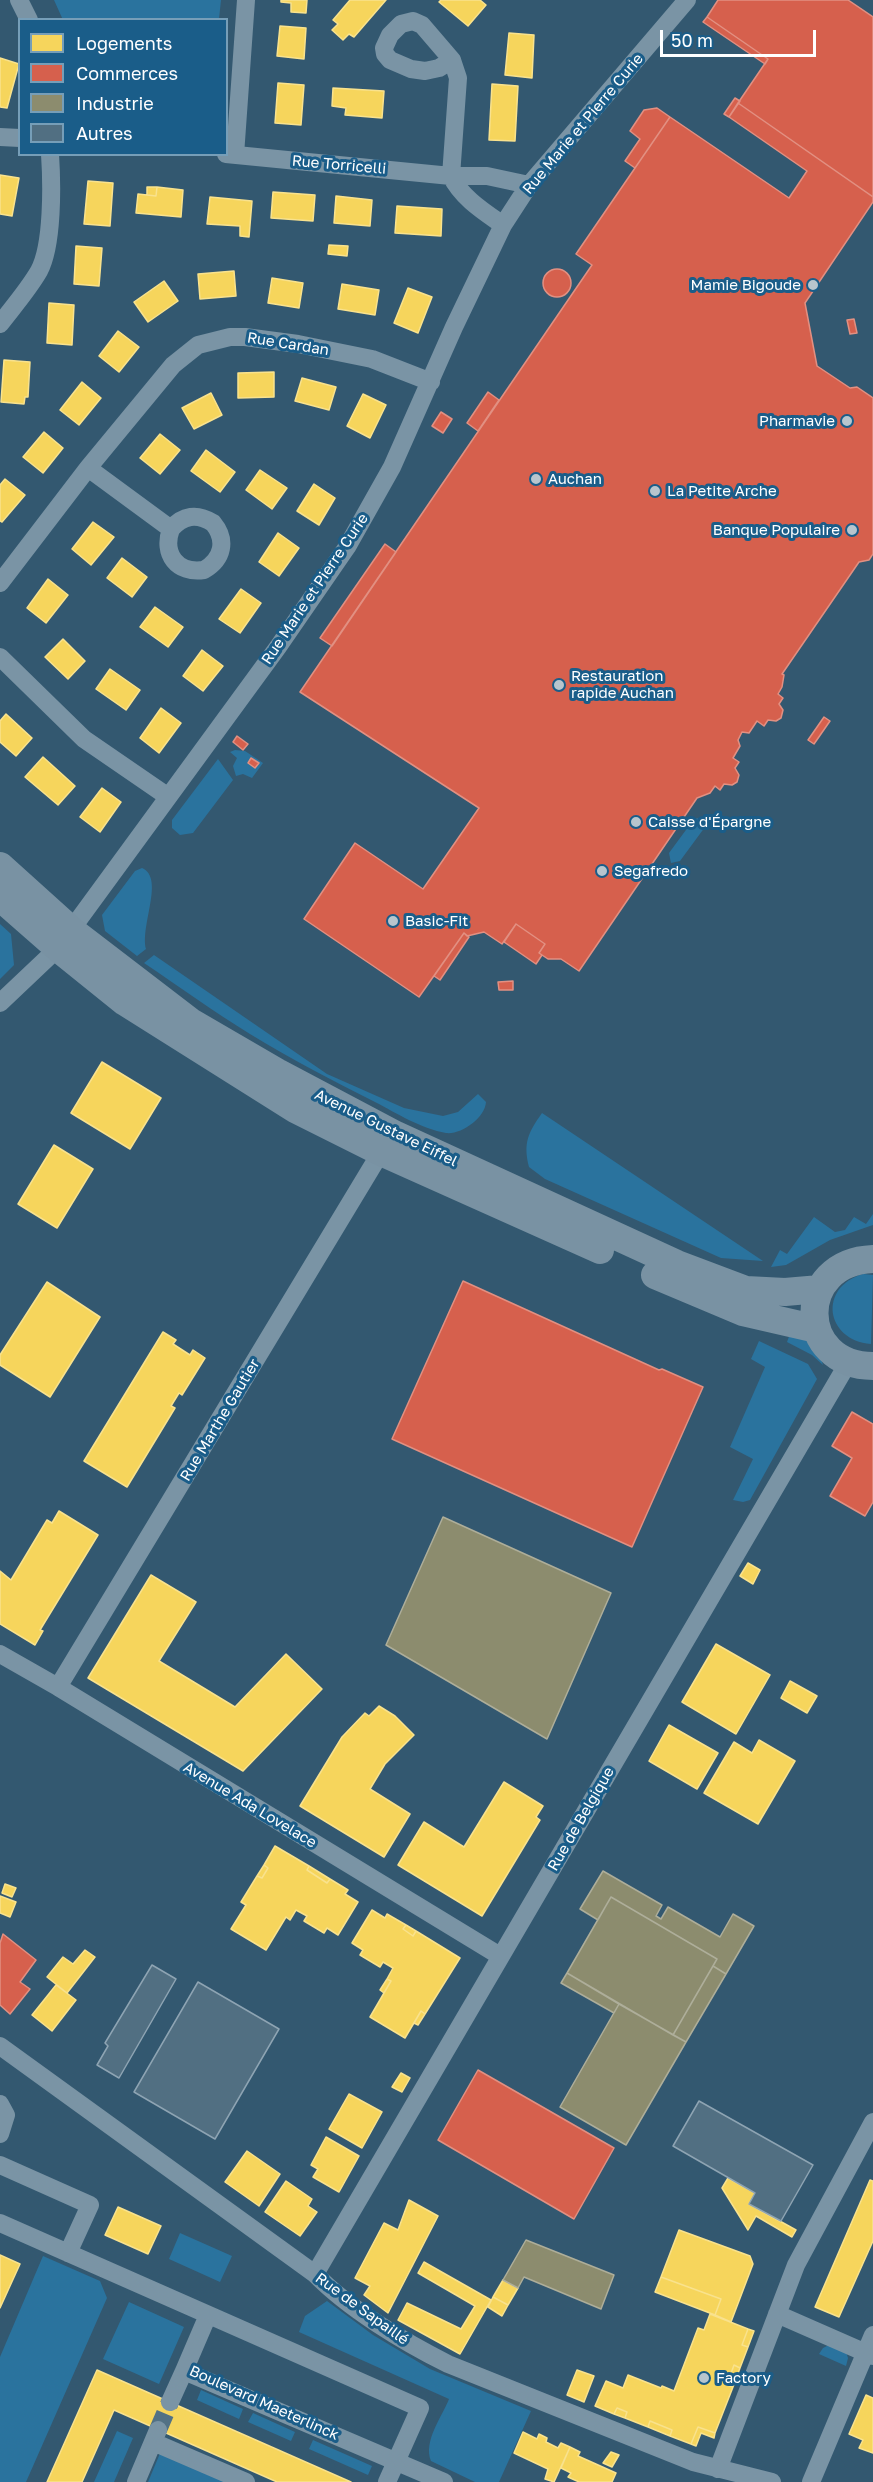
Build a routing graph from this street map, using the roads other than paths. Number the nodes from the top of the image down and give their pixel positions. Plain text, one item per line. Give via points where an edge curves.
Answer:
1 (19, 0) edge
2 (246, 0) edge
3 (687, 0) edge
4 (28, 18) edge
5 (452, 60) dead end
6 (0, 137) edge
7 (18, 138) edge
8 (231, 155) edge
9 (50, 156) edge
10 (451, 176) junction
11 (529, 185) junction
12 (503, 225) junction
13 (0, 324) edge
14 (431, 381) junction
15 (88, 468) junction
16 (171, 529) dead end
17 (0, 583) edge
18 (0, 657) edge
19 (167, 796) junction
20 (0, 866) edge
21 (0, 897) edge
22 (64, 939) junction
23 (0, 1003) edge
24 (381, 1152) junction
25 (873, 1259) edge
26 (820, 1289) junction
27 (817, 1329) junction
28 (860, 1364) edge
29 (0, 1654) edge
30 (58, 1687) junction
31 (500, 1956) junction
32 (0, 2046) edge
33 (0, 2104) edge
34 (873, 2122) edge
35 (0, 2134) edge
36 (0, 2165) edge
37 (0, 2223) edge
38 (68, 2253) junction
39 (315, 2274) junction
40 (777, 2314) junction
41 (208, 2315) junction
42 (873, 2335) edge
43 (869, 2355) edge
44 (184, 2371) junction
45 (170, 2402) tunnel mouth
46 (397, 2460) junction
47 (718, 2469) junction
48 (136, 2482) edge
49 (246, 2482) edge
50 (387, 2482) edge
51 (444, 2482) edge
52 (772, 2482) edge
53 (811, 2482) edge

1 - 4 street
2 - 8 street
3 - 11 street, Rue Marie et Pierre Curie
5 - 10 street via 458,78
6 - 7 street
8 - 10 street, Rue Torricelli
9 - 13 street via 53,186 40,269
10 - 11 street, Rue Torricelli via 487,176
10 - 12 street via 466,198
11 - 12 street, Rue Marie et Pierre Curie
12 - 14 street, Rue Marie et Pierre Curie
14 - 15 street, Rue Cardan via 372,358 245,336 214,339 198,345 173,365
14 - 19 street, Rue Marie et Pierre Curie via 393,467 348,547
15 - 16 street
15 - 17 street, Rue Cardan
18 - 19 street via 84,739
19 - 22 street, Rue Marie et Pierre Curie
20 - 22 main road, Avenue Gustave Eiffel
21 - 22 main road, Avenue Gustave Eiffel
22 - 23 street, Rue Marie et Pierre Curie
22 - 24 main road, Avenue Gustave Eiffel via 125,1002 295,1109
22 - 26 main road, Avenue Gustave Eiffel via 191,1022 396,1135 677,1264 746,1290
24 - 27 main road, Avenue Gustave Eiffel via 743,1312
24 - 30 street, Rue Marthe Gautier
25 - 26 main road via 842,1266
26 - 27 main road via 815,1302
27 - 28 main road via 834,1355
28 - 31 street, Rue de Belgique
29 - 30 street, Avenue Ada Lovelace
30 - 31 street, Avenue Ada Lovelace
31 - 39 street, Rue de Belgique
32 - 39 street, Rue de Sapaillé
33 - 35 street via 6,2115
34 - 40 street via 796,2265
36 - 38 street via 90,2205
37 - 38 street
38 - 41 street
39 - 47 street, Rue de Sapaillé via 329,2289 413,2347 448,2364
40 - 43 street
40 - 47 street
41 - 44 street, Boulevard Maeterlinck
41 - 46 street via 420,2408
42 - 43 street
43 - 53 street
44 - 45 street
44 - 46 street, Boulevard Maeterlinck
46 - 50 street
46 - 51 street, Boulevard Maeterlinck
47 - 52 street, Rue de Sapaillé
48 - 49 street via 155,2436

